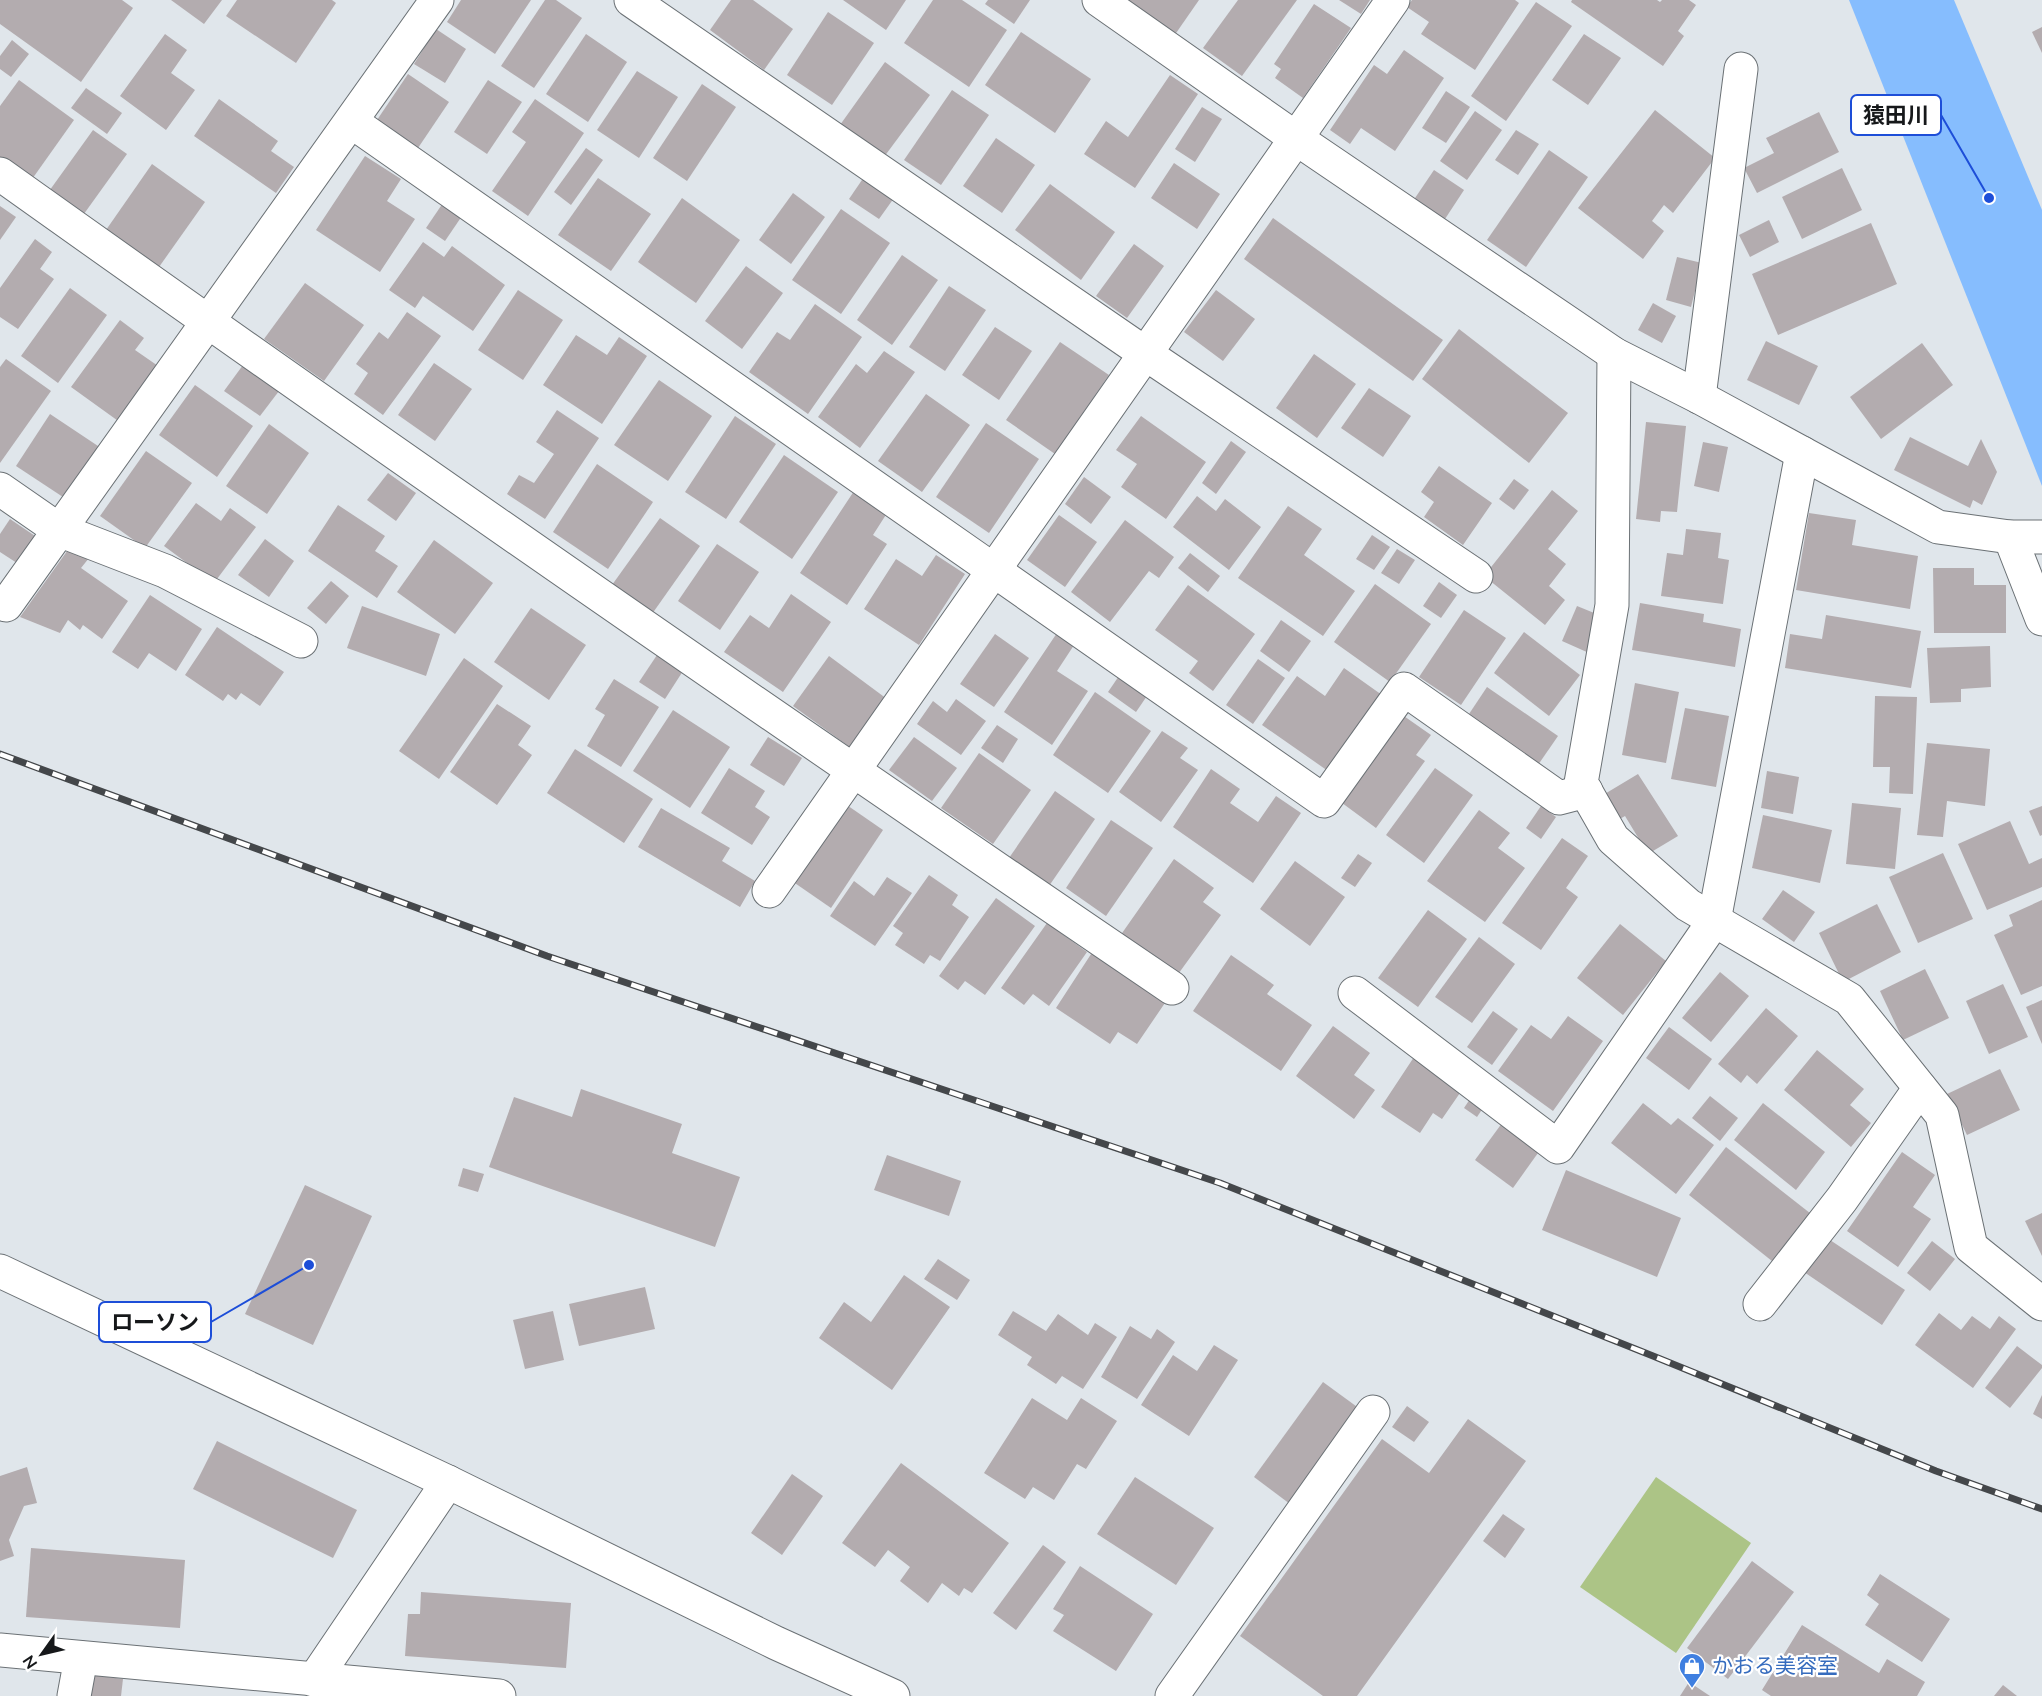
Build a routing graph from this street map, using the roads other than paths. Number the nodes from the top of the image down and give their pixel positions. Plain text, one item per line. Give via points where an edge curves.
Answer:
1 (437, 0) edge
2 (631, 0) edge
3 (1099, 0) edge
4 (1393, 0) edge
5 (1741, 69) dead end
6 (352, 122) junction
7 (1297, 140) junction
8 (0, 174) edge
9 (208, 322) junction
10 (1146, 354) junction
11 (1614, 354) junction
12 (1699, 397) junction
13 (1802, 453) junction
14 (0, 489) edge
15 (59, 530) junction
16 (2026, 537) edge
17 (995, 570) junction
18 (1476, 576) dead end
19 (6, 605) dead end
20 (2042, 619) edge
21 (301, 641) dead end
22 (853, 771) junction
23 (1586, 791) junction
24 (769, 891) dead end
25 (1714, 921) junction
26 (1172, 988) dead end
27 (1355, 993) dead end
28 (1920, 1088) junction
29 (0, 1271) edge
30 (1760, 1304) dead end
31 (2042, 1304) edge
32 (1373, 1412) dead end
33 (448, 1482) junction
34 (0, 1650) edge
35 (81, 1658) junction
36 (314, 1680) junction
37 (74, 1696) edge
38 (499, 1696) edge
39 (893, 1696) edge
40 (1172, 1696) edge

1 - 6 street
2 - 10 street
3 - 7 street
4 - 7 street
5 - 12 street
6 - 9 street
6 - 17 street
7 - 10 street
7 - 11 street
8 - 9 street
9 - 15 street
9 - 22 street
10 - 17 street
10 - 18 street
11 - 12 street
11 - 23 street via 1612,605 1581,783
12 - 13 street
13 - 16 street via 1938,527
13 - 25 street
14 - 15 street
15 - 19 street
15 - 21 street via 165,572
16 - 20 street
17 - 22 street
17 - 23 street via 1324,801 1404,689 1559,798
22 - 24 street
22 - 26 street
23 - 25 street via 1613,839 1688,905
25 - 27 street via 1558,1147
25 - 28 street via 1849,999
28 - 30 street via 1842,1199
28 - 31 street via 1942,1115 1971,1247
29 - 33 street
32 - 40 street
33 - 36 street
33 - 39 street
34 - 35 street
35 - 36 street
35 - 37 street
36 - 38 street

